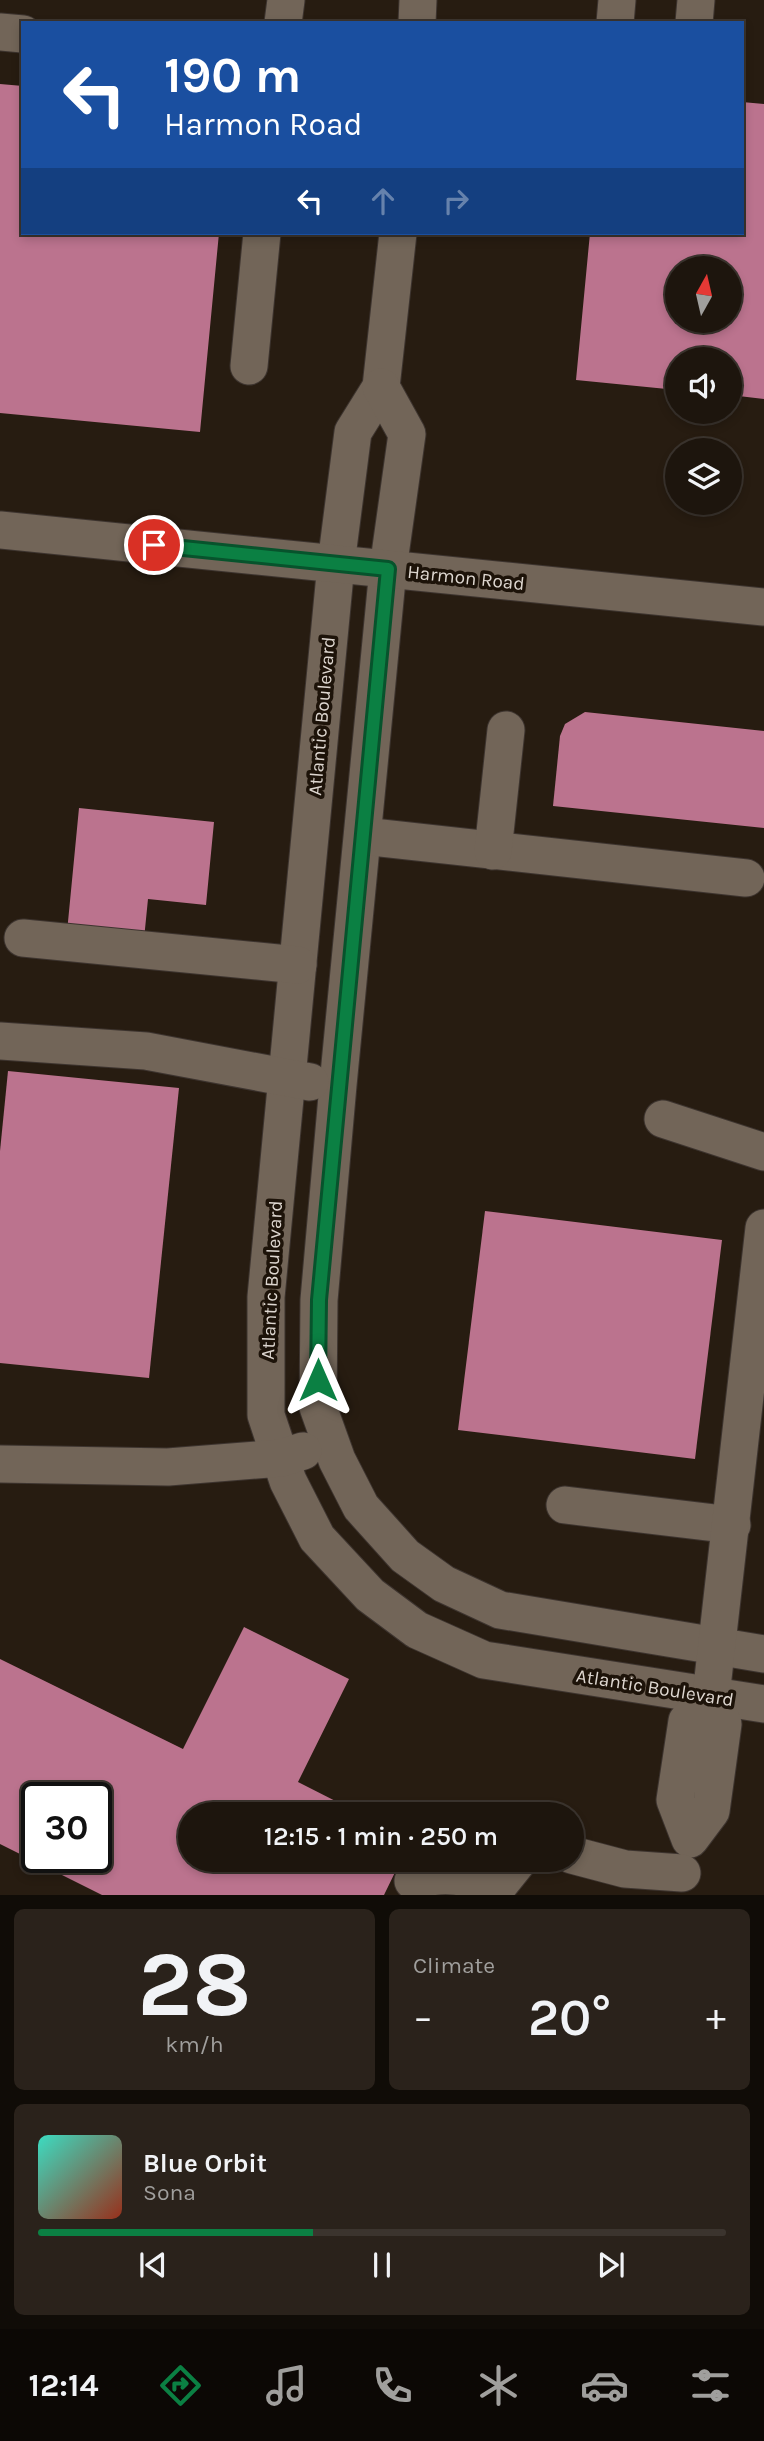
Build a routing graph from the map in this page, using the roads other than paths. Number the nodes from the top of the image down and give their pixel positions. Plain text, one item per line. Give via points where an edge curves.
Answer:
1 (286, 0) edge
2 (418, 0) edge
3 (617, 0) edge
4 (696, 0) edge
5 (284, 21) edge
6 (417, 21) edge
7 (615, 21) edge
8 (694, 21) edge
9 (0, 32) edge
10 (21, 34) edge
11 (262, 235) edge
12 (398, 235) edge
13 (249, 366) dead end
14 (380, 387) junction
15 (0, 530) edge
16 (336, 564) junction
17 (388, 569) junction
18 (764, 607) edge
19 (506, 730) dead end
20 (363, 836) junction
21 (493, 850) junction
22 (746, 878) dead end
23 (304, 903) junction
24 (356, 907) junction
25 (23, 938) dead end
26 (298, 965) junction
27 (0, 1041) edge
28 (287, 1080) junction
29 (338, 1085) junction
30 (663, 1119) dead end
31 (764, 1152) edge
32 (764, 1228) edge
33 (330, 1441) junction
34 (281, 1458) junction
35 (0, 1464) edge
36 (565, 1505) dead end
37 (732, 1525) junction
38 (718, 1648) junction
39 (764, 1654) edge
40 (711, 1696) junction
41 (764, 1704) edge
42 (584, 1862) edge
43 (686, 1869) edge
44 (505, 1880) edge
45 (413, 1881) dead end
46 (621, 1882) edge

1 - 5 street
2 - 6 street
3 - 7 street
4 - 8 street
9 - 10 street
11 - 13 street
12 - 14 street
14 - 16 street, Atlantic Boulevard via 353,432
14 - 17 street via 407,434
15 - 16 street, Harmon Road
16 - 17 street, Harmon Road
16 - 23 street, Atlantic Boulevard
17 - 18 street, Harmon Road
17 - 20 street
19 - 21 street
20 - 21 street
20 - 24 street
21 - 22 street
23 - 24 street
23 - 26 street, Atlantic Boulevard
24 - 29 street
25 - 26 street
26 - 28 street, Atlantic Boulevard
27 - 28 street via 146,1051
28 - 29 street
28 - 34 street, Atlantic Boulevard via 267,1297 266,1415
29 - 33 street via 319,1300 318,1407
30 - 31 street
32 - 37 street
33 - 34 street
33 - 38 street via 361,1507 405,1556 444,1584 500,1610
34 - 35 street via 168,1467
34 - 40 street, Atlantic Boulevard via 317,1538 370,1595 417,1630 484,1660
36 - 37 street
37 - 38 street
38 - 39 street
38 - 40 street
40 - 41 street, Atlantic Boulevard
40 - 43 street via 687,1721 675,1800
42 - 46 street
43 - 46 street
44 - 45 street via 435,1874

